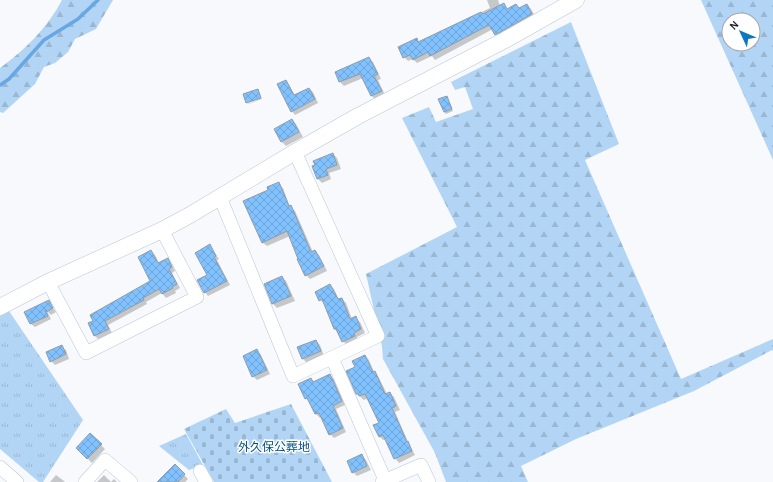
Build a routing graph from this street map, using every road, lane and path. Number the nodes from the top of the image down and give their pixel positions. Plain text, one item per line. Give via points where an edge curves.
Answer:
1 (576, 0) edge
2 (295, 152) junction
3 (220, 197) junction
4 (162, 230) junction
5 (48, 282) junction
6 (0, 307) edge
7 (332, 358) junction
8 (0, 467) edge
9 (384, 481) edge
10 (17, 482) edge
11 (85, 482) edge
12 (131, 482) edge
13 (429, 482) edge

1 - 2 street
2 - 3 street
2 - 7 street via 378,336
3 - 4 street
3 - 7 street via 293,376
4 - 5 street
4 - 5 street via 197,297 86,353
5 - 6 street
7 - 9 street
8 - 10 street
9 - 13 street via 421,465
11 - 12 street via 105,460

